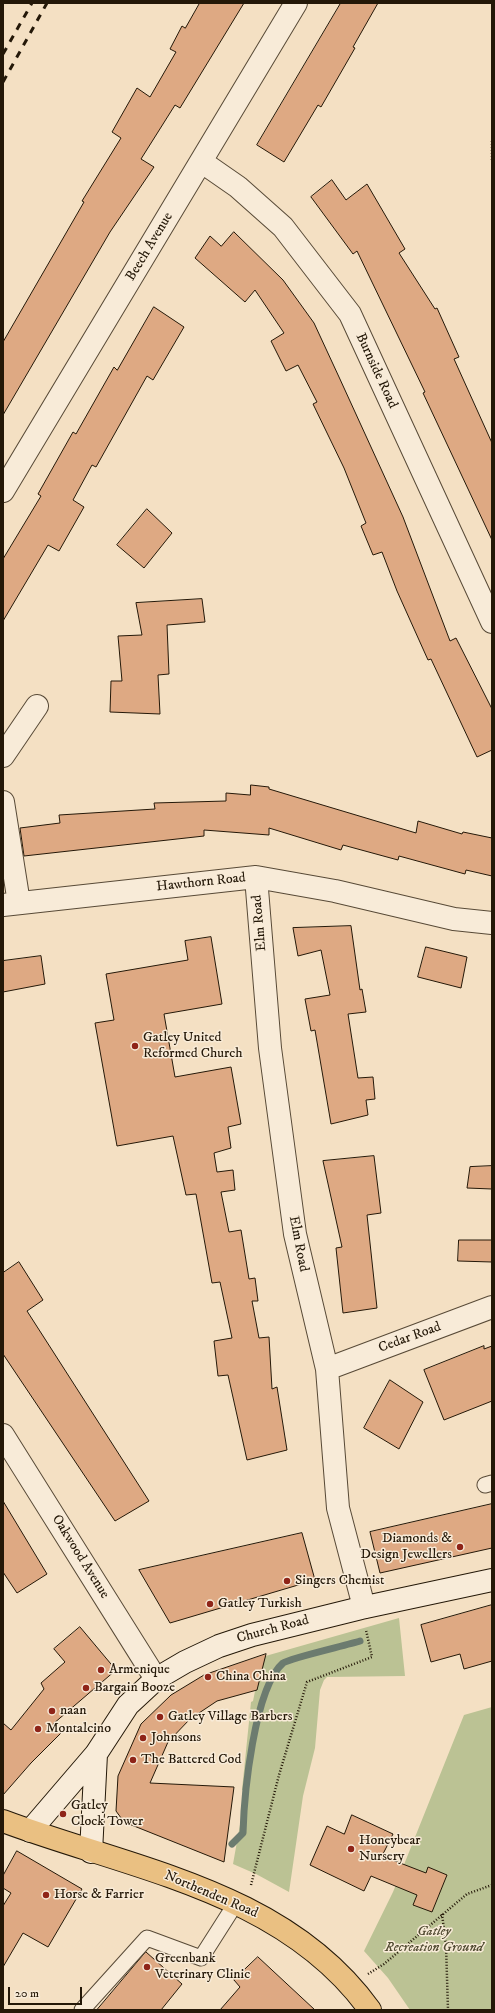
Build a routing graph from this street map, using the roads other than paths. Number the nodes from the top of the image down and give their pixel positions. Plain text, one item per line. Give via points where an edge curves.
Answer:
1 (296, 3) edge
2 (202, 162) junction
3 (3, 491) edge
4 (492, 622) edge
5 (37, 706) dead end
6 (3, 756) edge
7 (3, 802) edge
8 (256, 877) junction
9 (11, 904) edge
10 (492, 923) edge
11 (492, 1307) edge
12 (327, 1369) junction
13 (3, 1435) edge
14 (492, 1580) edge
15 (362, 1608) junction
16 (156, 1679) junction
17 (96, 1754) junction
18 (3, 1821) edge
19 (30, 1832) junction
20 (91, 1852) junction
21 (240, 1905) junction
22 (82, 2010) edge
23 (370, 2010) edge

1 - 2 street, Beech Avenue
2 - 3 street, Beech Avenue
2 - 4 street, Burnside Road via 238,187 283,227 350,314
5 - 6 street
7 - 9 street
8 - 9 street, Hawthorn Road
8 - 10 street, Hawthorn Road via 335,891 454,919
8 - 12 street, Elm Road via 270,1048 295,1234
11 - 12 street, Cedar Road
12 - 15 street, Elm Road via 338,1508
13 - 16 street, Oakwood Avenue
14 - 15 street, Church Road
15 - 16 street, Church Road via 252,1635 219,1646
16 - 17 street, Church Road via 128,1705
17 - 19 street, Church Road
17 - 20 street
18 - 19 main road, Northenden Road
19 - 20 main road, Northenden Road
20 - 21 main road, Northenden Road via 164,1875
21 - 22 lane via 200,1958 146,1938
21 - 23 main road, Northenden Road via 298,1939 350,1985

